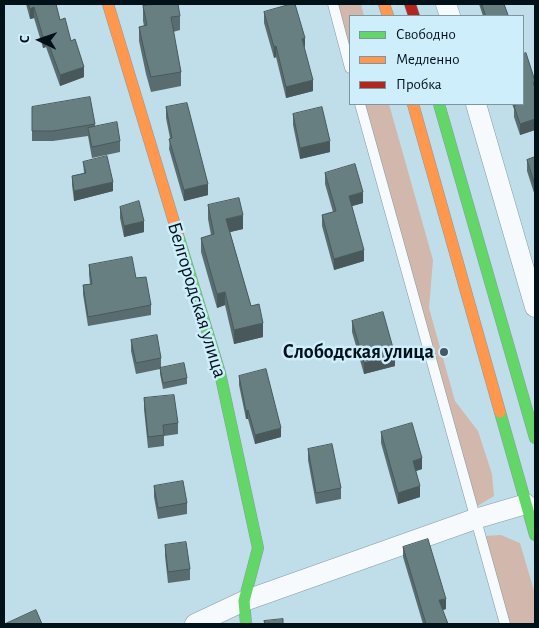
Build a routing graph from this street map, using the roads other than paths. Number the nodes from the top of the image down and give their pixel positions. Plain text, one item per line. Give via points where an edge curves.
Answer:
1 (108, 4) edge
2 (333, 4) edge
3 (349, 64) edge
4 (360, 105) edge
5 (412, 105) edge
6 (439, 105) edge
7 (476, 105) edge
8 (535, 306) edge
9 (535, 438) edge
10 (526, 504) junction
11 (475, 519) junction
12 (535, 535) edge
13 (244, 601) junction
14 (195, 624) edge
15 (246, 624) edge
16 (505, 624) edge

1 - 13 main road, Белгородская улица via 220,373 258,548
2 - 3 lane
4 - 11 lane
5 - 10 main road
6 - 9 main road
7 - 8 street
10 - 11 street
10 - 12 main road
11 - 13 street
11 - 16 lane
13 - 14 street
13 - 15 main road, Белгородская улица

